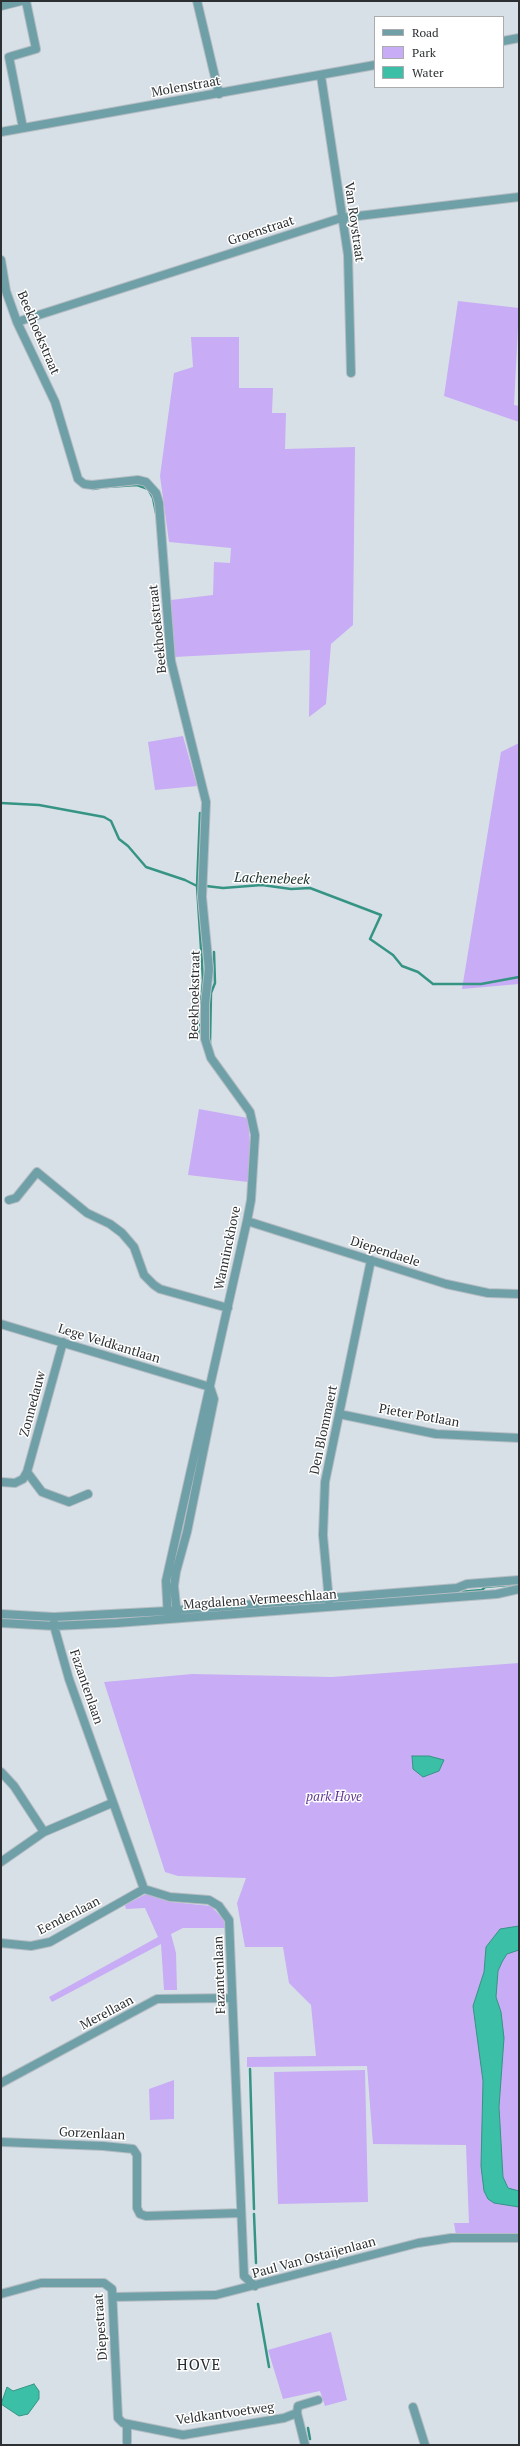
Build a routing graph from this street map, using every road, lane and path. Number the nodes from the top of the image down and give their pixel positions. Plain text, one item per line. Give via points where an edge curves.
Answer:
1 (20, 1) edge
2 (26, 1) edge
3 (197, 1) edge
4 (1, 6) edge
5 (519, 38) edge
6 (504, 41) edge
7 (5, 57) edge
8 (374, 65) edge
9 (321, 76) junction
10 (219, 94) junction
11 (23, 128) junction
12 (1, 132) edge
13 (519, 197) edge
14 (342, 218) junction
15 (1, 260) edge
16 (17, 322) junction
17 (351, 373) dead end
18 (250, 1112) joint
19 (9, 1200) dead end
20 (247, 1221) junction
21 (371, 1260) junction
22 (519, 1294) edge
23 (228, 1308) junction
24 (1, 1324) edge
25 (62, 1342) junction
26 (210, 1387) junction
27 (339, 1414) junction
28 (519, 1438) edge
29 (27, 1472) junction
30 (1, 1482) edge
31 (88, 1494) dead end
32 (519, 1580) edge
33 (519, 1589) edge
34 (328, 1598) junction
35 (329, 1607) junction
36 (1, 1614) edge
37 (172, 1614) junction
38 (54, 1617) junction
39 (1, 1623) edge
40 (54, 1626) junction
41 (1, 1772) edge
42 (112, 1803) junction
43 (44, 1832) junction
44 (1, 1862) edge
45 (144, 1889) junction
46 (1, 1943) edge
47 (232, 1998) junction
48 (1, 2083) edge
49 (1, 2142) edge
50 (241, 2213) junction
51 (519, 2238) edge
52 (255, 2286) junction
53 (1, 2294) edge
54 (114, 2297) junction
55 (318, 2400) dead end
56 (413, 2407) dead end
57 (297, 2413) junction
58 (127, 2425) junction
59 (126, 2442) dead end
60 (306, 2445) edge
61 (425, 2445) edge

1 - 4 street
2 - 7 street via 36,49
3 - 10 street
5 - 6 street
7 - 11 street
8 - 9 street, Molenstraat
9 - 10 street, Molenstraat
9 - 14 street, Van Roystraat
10 - 11 street, Molenstraat
11 - 12 street, Molenstraat
13 - 14 street, Groenstraat
14 - 16 street, Groenstraat
14 - 17 street, Van Roystraat via 348,255
15 - 16 street, Beekhoekstraat via 6,291
16 - 18 street, Beekhoekstraat via 55,402 78,479 84,484 92,485 138,480 151,485 158,498 171,660 206,802 202,898 209,970 205,1004 205,1039 211,1058
18 - 20 street, Wanninckhove via 254,1135
19 - 23 street via 16,1198 37,1172 87,1213 110,1224 125,1236 134,1247 144,1275 154,1285 160,1289
20 - 21 street, Diependaele
20 - 23 street, Wanninckhove
21 - 22 street, Diependaele via 462,1288
21 - 27 street, Den Blommaert
23 - 26 street, Wanninckhove
24 - 25 street, Lege Veldkantlaan
25 - 26 street, Lege Veldkantlaan
25 - 29 street, Zonnedauw
26 - 37 street, Wanninckhove via 168,1574
27 - 28 street, Pieter Potlaan via 436,1434
27 - 34 street, Den Blommaert via 323,1502
29 - 30 street via 15,1483
29 - 31 street via 42,1492 69,1502
32 - 34 street, Magdalena Vermeeschlaan via 467,1584 457,1588
33 - 35 street, Magdalena Vermeeschlaan via 497,1594
34 - 35 street, Den Blommaert
34 - 37 street, Magdalena Vermeeschlaan
35 - 37 street, Magdalena Vermeeschlaan
36 - 38 street, Magdalena Vermeeschlaan
37 - 38 street, Magdalena Vermeeschlaan
37 - 40 street, Magdalena Vermeeschlaan
38 - 40 street, Fazantenlaan
39 - 40 street, Magdalena Vermeeschlaan
40 - 42 street, Fazantenlaan via 69,1679
41 - 43 street via 14,1786
42 - 43 street
42 - 45 street, Fazantenlaan
43 - 44 street
45 - 46 street, Eendenlaan via 50,1942 31,1946
45 - 47 street, Fazantenlaan via 170,1897 209,1900 222,1908 229,1920 232,1938
47 - 48 street, Merellaan via 157,1999
47 - 50 street, Fazantenlaan
49 - 50 street, Gorzenlaan via 133,2149 137,2155 137,2208 140,2214 146,2216
50 - 52 street, Fazantenlaan via 244,2276
51 - 52 street, Paul Van Ostaijenlaan via 451,2238 418,2243
52 - 54 street, Paul Van Ostaijenlaan via 216,2295
53 - 54 street, Diepestraat via 41,2283 104,2283 112,2289
54 - 58 street, Diepestraat via 118,2418
55 - 57 street, Veldkantvoetweg via 298,2406
56 - 61 street
57 - 58 street, Veldkantvoetweg via 284,2418 183,2435
57 - 60 street
58 - 59 street

